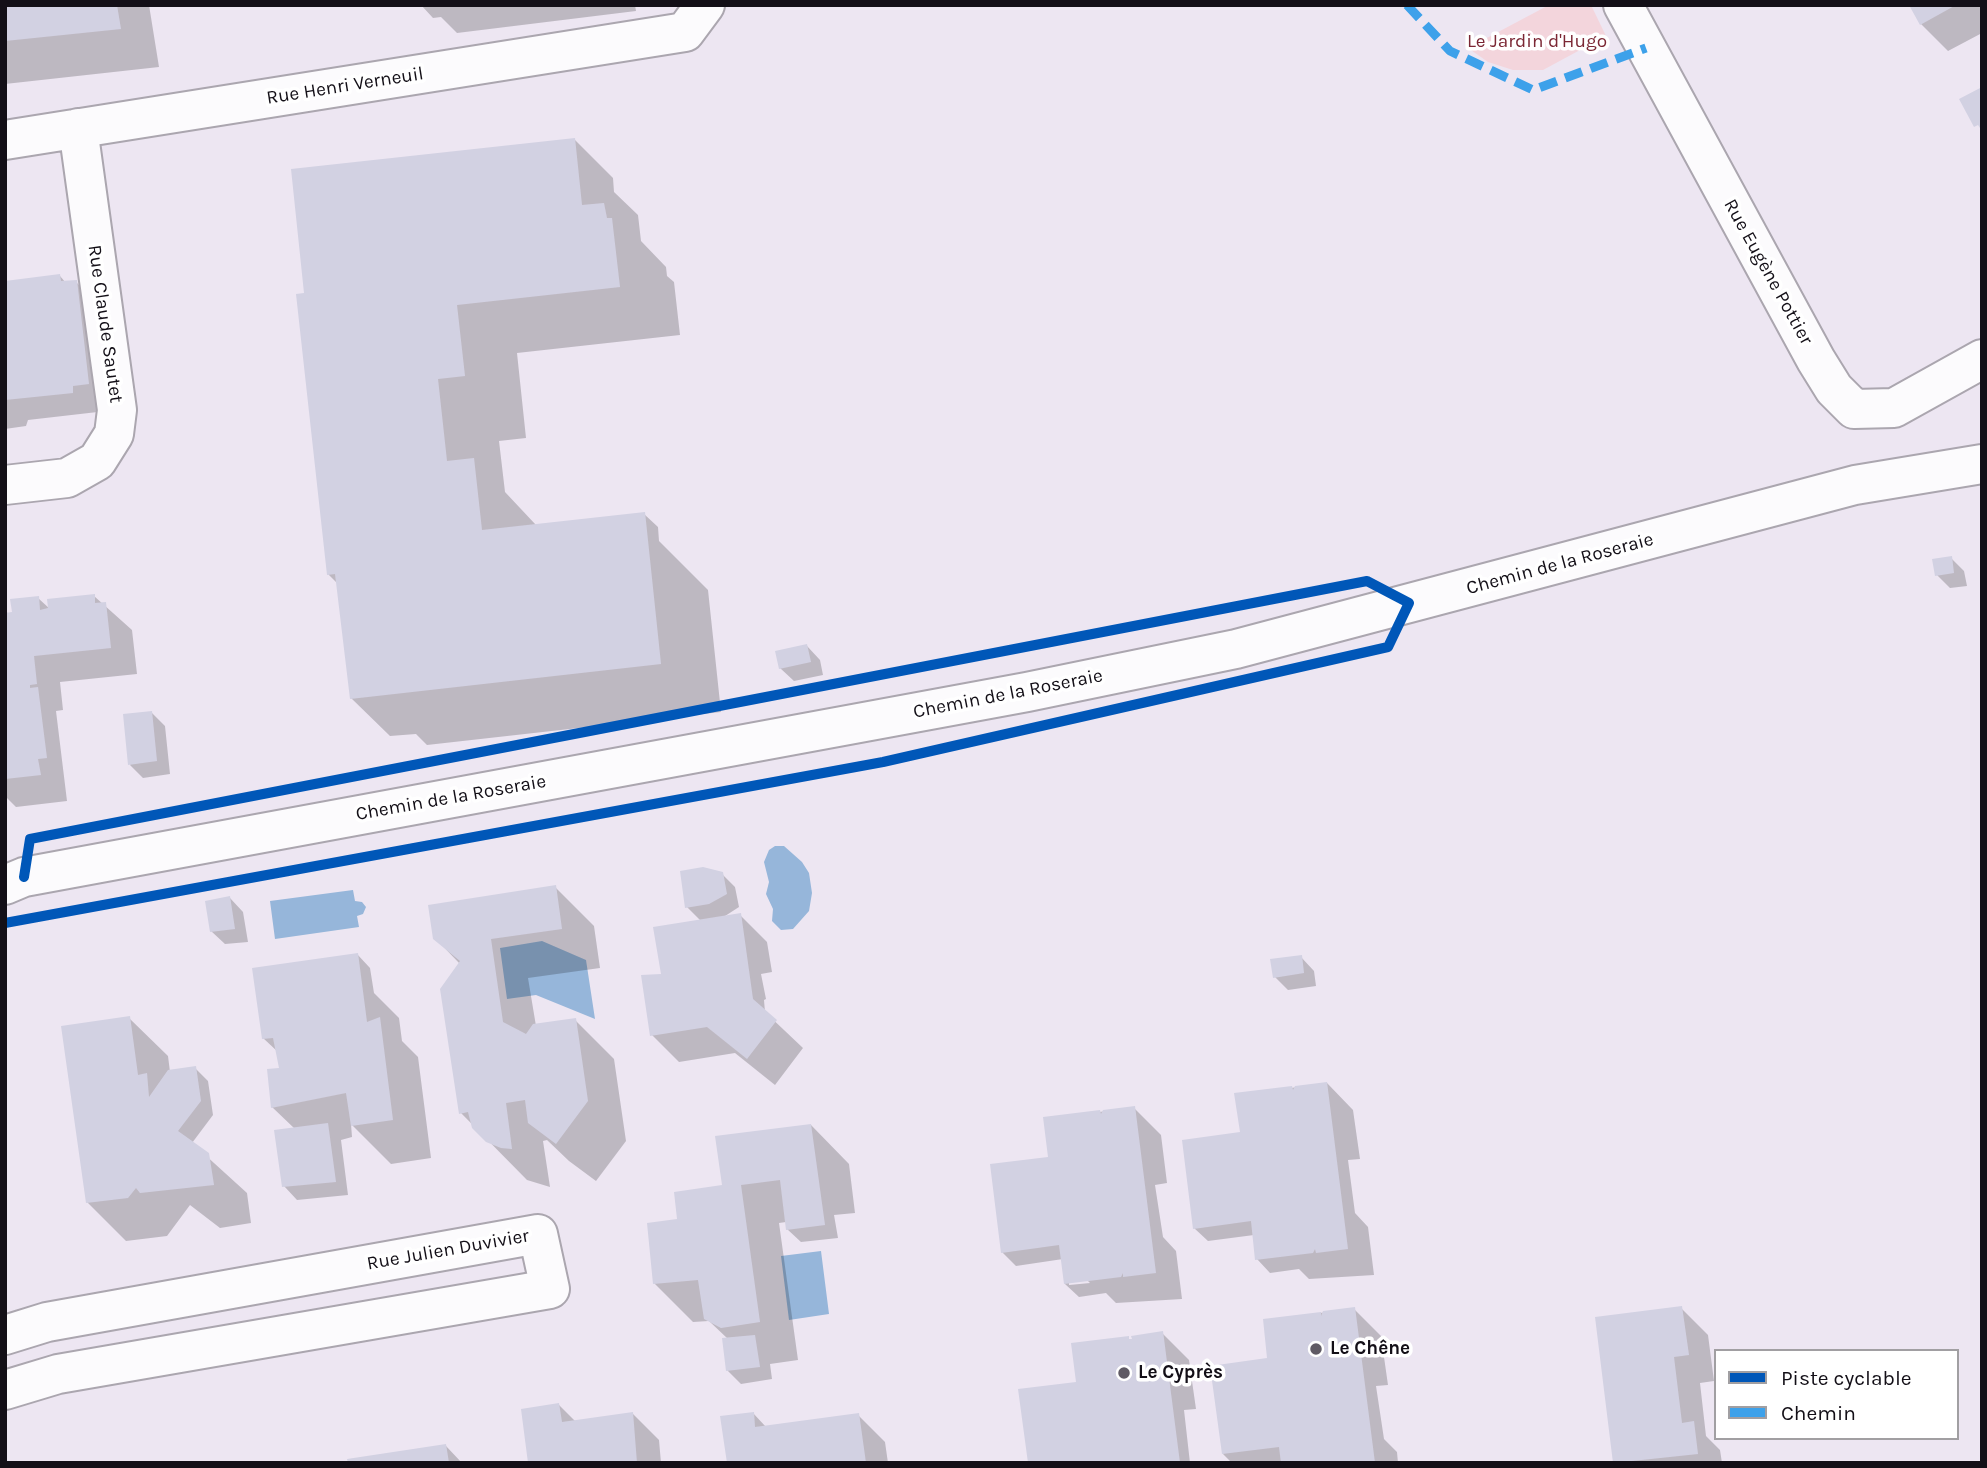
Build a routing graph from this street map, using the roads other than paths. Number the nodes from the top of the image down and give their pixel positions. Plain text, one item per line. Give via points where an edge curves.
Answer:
1 (1623, 5) edge
2 (695, 19) edge
3 (78, 128) junction
4 (5, 140) edge
5 (1982, 359) edge
6 (1982, 464) edge
7 (5, 485) edge
8 (11, 879) edge
9 (5, 1335) edge
10 (5, 1391) edge

1 - 5 street, Rue Eugène Pottier via 1816,360 1854,409 1894,408
2 - 3 street, Rue Henri Verneuil
3 - 4 street, Rue Henri Verneuil
3 - 7 street, Rue Claude Sautet via 117,410 114,434 97,461 66,478
6 - 8 street, Chemin de la Roseraie via 1855,485 1237,649 1027,692
9 - 10 street, Rue Julien Duvivier via 47,1322 538,1234 550,1289 58,1374

